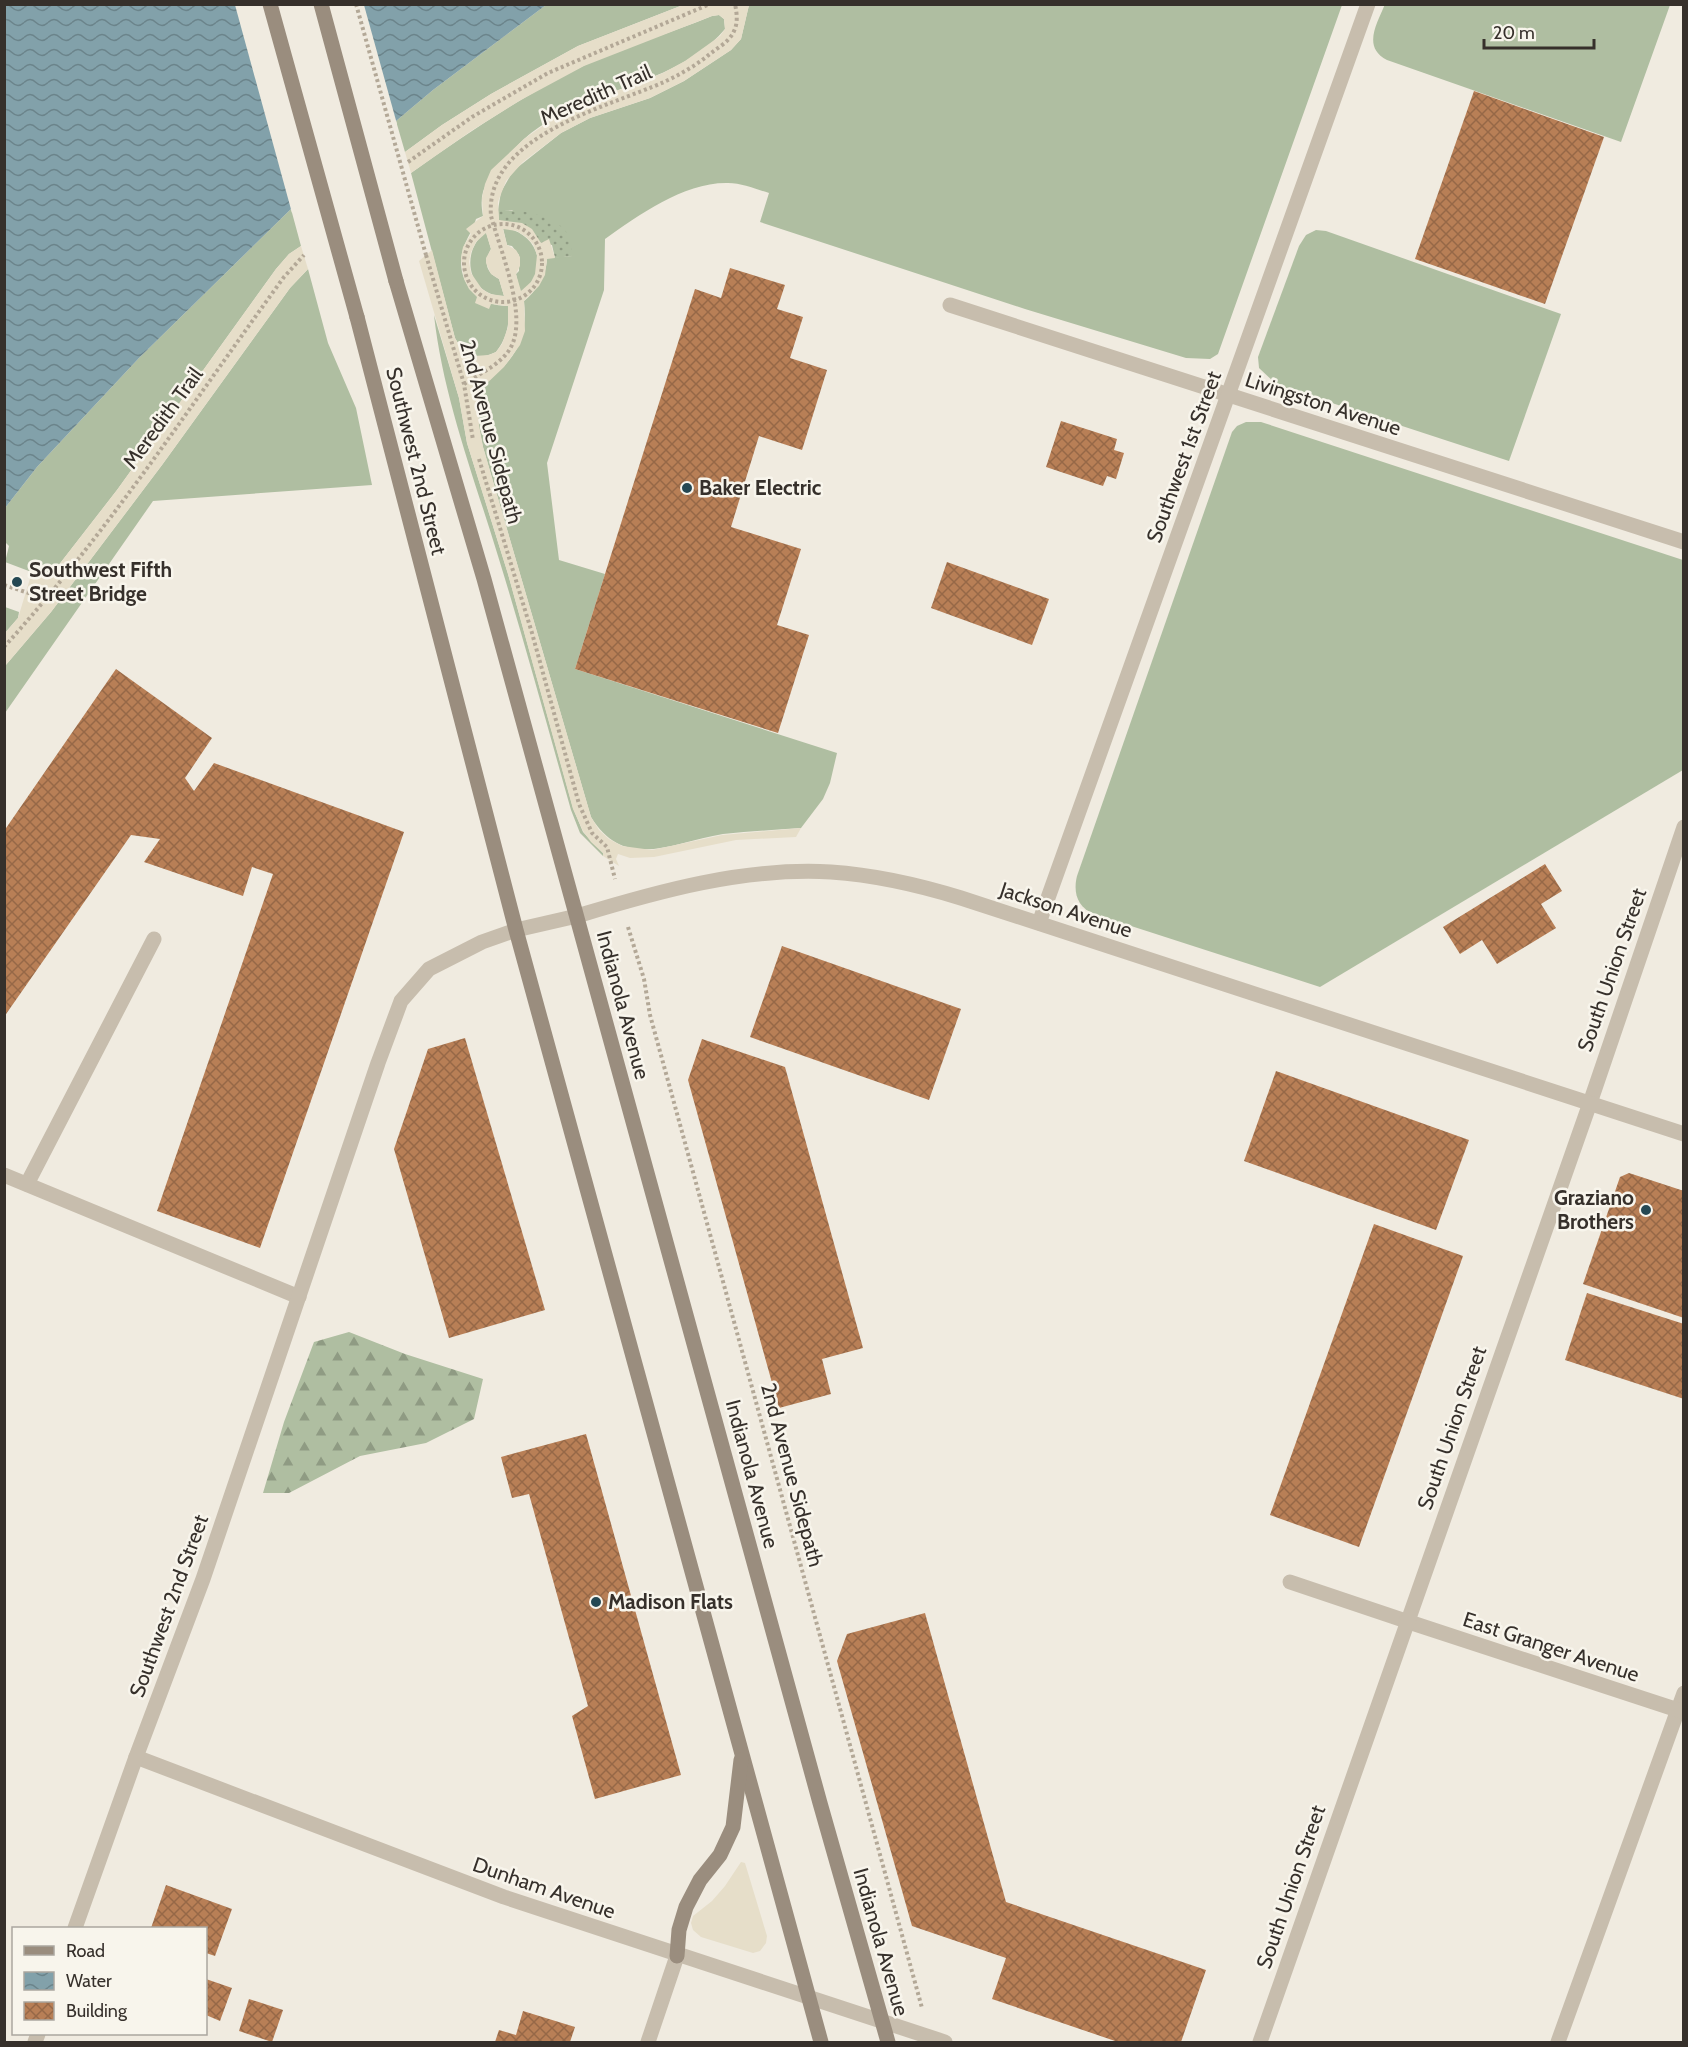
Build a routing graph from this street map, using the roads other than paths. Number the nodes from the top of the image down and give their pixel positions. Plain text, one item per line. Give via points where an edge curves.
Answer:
1 (270, 4) edge
2 (321, 4) edge
3 (1368, 4) edge
4 (950, 305) dead end
5 (1228, 395) junction
6 (1683, 542) edge
7 (1683, 827) edge
8 (577, 916) junction
9 (1039, 924) junction
10 (516, 930) junction
11 (154, 939) dead end
12 (1590, 1103) junction
13 (1683, 1134) edge
14 (4, 1175) edge
15 (27, 1184) junction
16 (299, 1298) junction
17 (1290, 1582) dead end
18 (1406, 1621) junction
19 (1683, 1693) edge
20 (1681, 1711) edge
21 (742, 1751) junction
22 (136, 1757) junction
23 (76, 1927) edge
24 (677, 1956) junction
25 (809, 1998) junction
26 (882, 2021) junction
27 (648, 2043) edge
28 (821, 2043) edge
29 (888, 2043) edge
30 (945, 2043) edge
31 (1260, 2043) edge
32 (1558, 2043) edge

1 - 10 main road, Southwest 2nd Street, bridge via 357,317
2 - 8 main road, Southwest 2nd Street, bridge
3 - 5 street, Southwest 1st Street
4 - 5 street, Livingston Avenue
5 - 6 street, Livingston Avenue
5 - 9 street, Southwest 1st Street
7 - 12 street, South Union Street
8 - 9 street, Jackson Avenue via 730,878 820,872 918,886
8 - 10 street, Jackson Avenue
8 - 26 main road, Indianola Avenue
9 - 12 street, Jackson Avenue
10 - 16 street, Southwest 2nd Street via 429,969 401,1001
10 - 21 main road
11 - 15 street
12 - 13 street, Jackson Avenue
12 - 18 street, South Union Street
14 - 15 street
15 - 16 street
16 - 22 street, Southwest 2nd Street via 203,1579
17 - 18 street, East Granger Avenue
18 - 20 street, East Granger Avenue
18 - 31 street, South Union Street
19 - 20 street
20 - 32 street
21 - 24 main road via 733,1827 686,1907
21 - 25 main road
22 - 23 street, Southwest 2nd Street
22 - 24 street, Dunham Avenue via 504,1897
24 - 25 street, Dunham Avenue
24 - 27 street
25 - 26 street, Dunham Avenue
25 - 28 main road
26 - 29 main road, Indianola Avenue
26 - 30 street, Dunham Avenue

